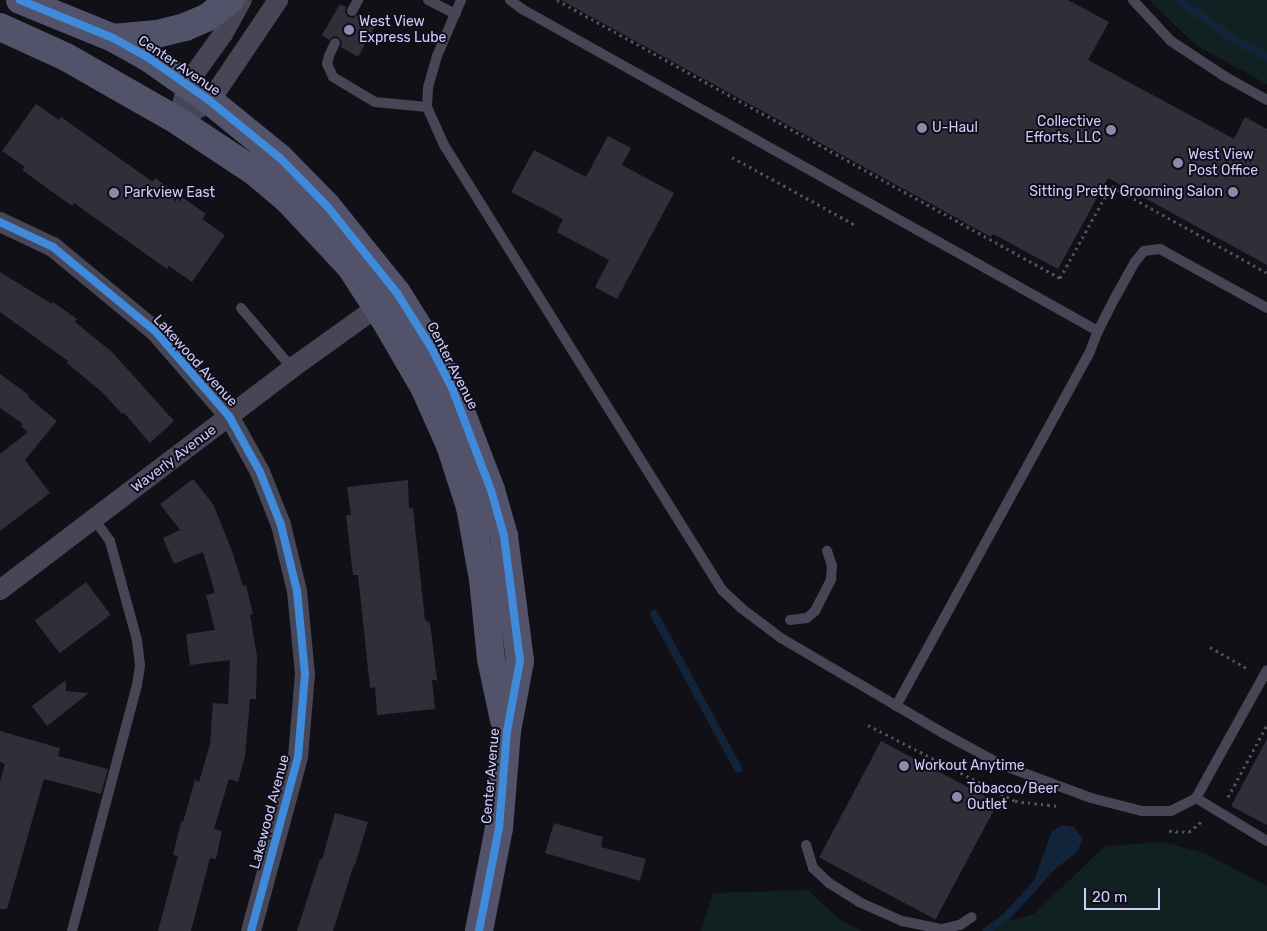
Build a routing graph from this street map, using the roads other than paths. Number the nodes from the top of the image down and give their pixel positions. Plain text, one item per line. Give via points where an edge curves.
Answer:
1 (20, 0) edge
2 (230, 0) edge
3 (242, 0) edge
4 (278, 0) edge
5 (358, 0) edge
6 (428, 0) edge
7 (461, 0) edge
8 (510, 0) edge
9 (1133, 0) edge
10 (352, 11) dead end
11 (456, 14) junction
12 (0, 28) edge
13 (113, 38) junction
14 (335, 43) dead end
15 (187, 84) junction
16 (1267, 100) edge
17 (210, 101) junction
18 (427, 107) junction
19 (178, 121) junction
20 (0, 222) edge
21 (387, 300) junction
22 (240, 308) dead end
23 (1267, 308) edge
24 (1098, 331) junction
25 (292, 368) junction
26 (229, 416) junction
27 (94, 519) junction
28 (827, 552) dead end
29 (0, 590) edge
30 (790, 620) dead end
31 (1267, 670) edge
32 (896, 706) junction
33 (1196, 798) junction
34 (1267, 841) edge
35 (806, 845) dead end
36 (972, 917) dead end
37 (72, 931) edge
38 (251, 931) edge
39 (479, 931) edge

1 - 13 street, Center Avenue
2 - 13 street via 208,17 184,27 158,34
3 - 15 street via 223,34
4 - 17 street
5 - 10 lane
6 - 11 lane
7 - 11 lane
8 - 24 lane
9 - 16 lane via 1171,41
11 - 18 lane via 437,56 428,88
12 - 19 street, Center Avenue via 66,57
13 - 15 street, Center Avenue
14 - 18 lane via 328,64 333,77 375,102
15 - 17 street, Center Avenue
15 - 19 street
17 - 19 street
17 - 21 street, Center Avenue via 280,158 307,185 366,252
18 - 32 lane via 444,145 722,590 740,608 781,638
19 - 21 street, Center Avenue via 255,172 287,199
20 - 26 street, Lakewood Avenue via 53,247 155,331
21 - 25 street, Waverly Avenue
21 - 39 street, Center Avenue via 432,349 452,388 492,490 504,536 520,661 507,731 499,828
22 - 25 lane
23 - 24 lane via 1160,249 1144,251
24 - 32 lane via 1089,354
25 - 26 street, Waverly Avenue
26 - 27 street, Waverly Avenue
26 - 38 street, Lakewood Avenue via 260,472 281,524 297,591 305,674 298,757
27 - 29 street, Waverly Avenue
27 - 37 lane via 110,541 137,640 140,665
28 - 30 lane via 832,566 831,579 815,611 807,618
31 - 33 lane
32 - 33 lane via 1002,765 1091,798 1142,811 1170,811
33 - 34 lane
35 - 36 lane via 813,868 829,883 859,902 902,921 942,929 960,925

